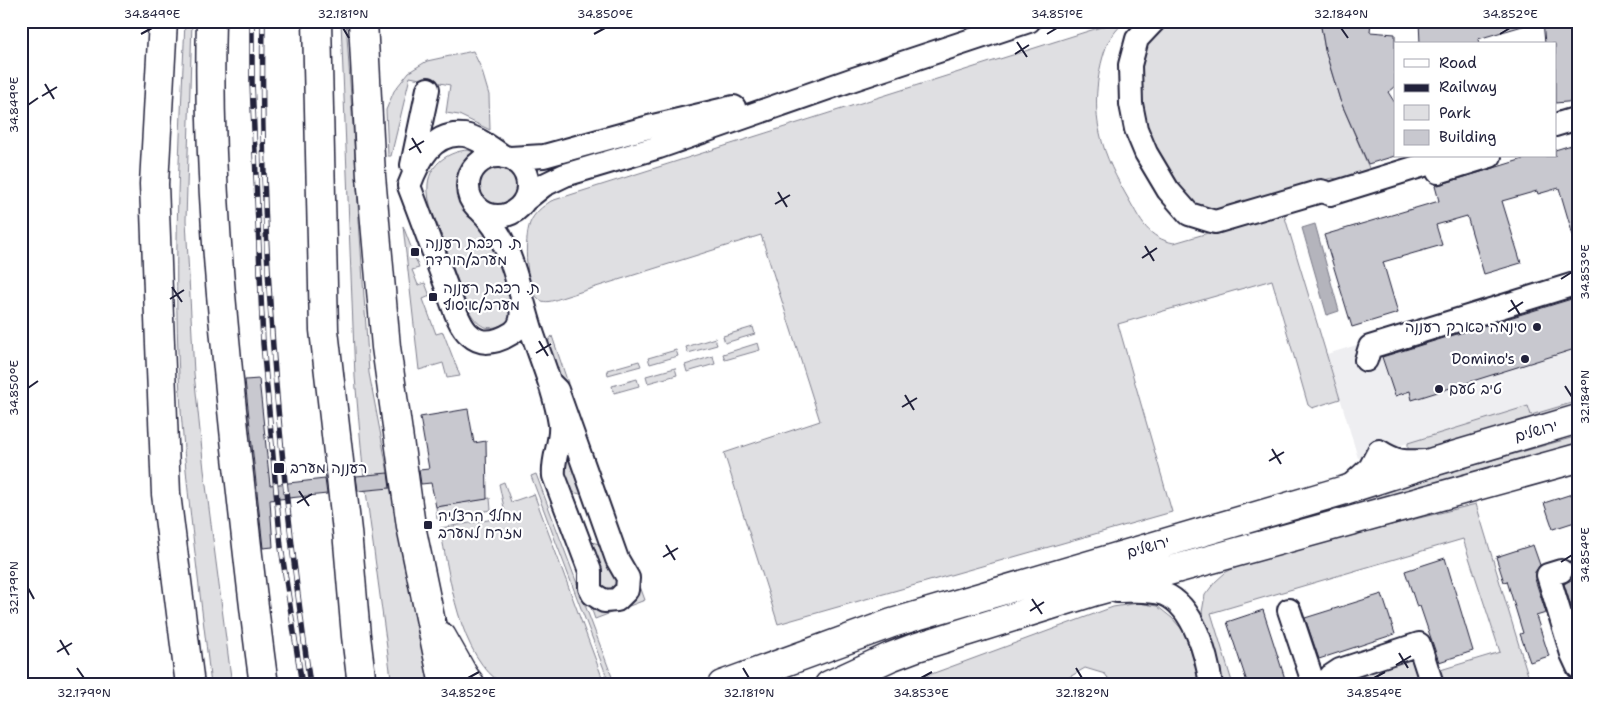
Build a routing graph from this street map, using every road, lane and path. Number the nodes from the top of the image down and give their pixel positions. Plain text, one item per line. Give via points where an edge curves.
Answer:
1 (163, 21) edge
2 (211, 21) edge
3 (317, 21) edge
4 (363, 21) edge
5 (1030, 21) edge
6 (1154, 21) edge
7 (854, 79) junction
8 (428, 90) dead end
9 (1578, 118) edge
10 (1556, 125) edge
11 (1578, 129) edge
12 (1556, 136) edge
13 (507, 157) junction
14 (1447, 158) edge
15 (1484, 158) edge
16 (1432, 174) dead end
17 (408, 186) junction
18 (523, 202) junction
19 (478, 208) junction
20 (511, 258) junction
21 (1578, 283) edge
22 (520, 290) junction
23 (1366, 360) dead end
24 (550, 383) junction
25 (1578, 419) edge
26 (1578, 458) edge
27 (1561, 571) dead end
28 (1096, 591) junction
29 (1288, 610) dead end
30 (428, 611) junction
31 (1578, 667) edge
32 (190, 685) edge
33 (264, 685) edge
34 (362, 685) edge
35 (444, 685) edge
36 (471, 685) edge
37 (722, 685) edge
38 (829, 685) edge
39 (1211, 685) edge
40 (1314, 685) edge
41 (1323, 685) edge
42 (1426, 685) edge

1 - 32 main road via 154,184 166,494
2 - 33 main road via 210,74 224,340
3 - 34 main road via 324,330
4 - 30 main road via 371,176 386,347 411,526
5 - 7 street
6 - 14 street via 1137,39 1130,65 1131,104 1136,129 1146,153 1168,190 1189,214 1215,222 1321,191 1330,194
7 - 13 street via 649,127 544,156
7 - 18 street via 659,147 566,175 544,185
8 - 17 street
9 - 10 street
11 - 12 street
13 - 17 street via 474,139 452,135 427,150
13 - 18 street via 524,172 527,191
13 - 19 street via 485,158 471,172 468,191
15 - 16 street
17 - 22 street via 462,327 470,336 488,343 514,332 521,324
18 - 19 street via 515,210 496,216
18 - 20 street
19 - 20 street via 491,220
20 - 22 street
21 - 23 street via 1370,347
22 - 24 street
24 - 24 street via 560,432 554,476 590,571 593,594 604,601 618,600 627,590 628,578 617,559 557,390
25 - 37 main road, ירושלים via 892,623
26 - 28 main road, ירושלים
27 - 31 street via 1548,575
28 - 38 main road, ירושלים via 906,651
28 - 39 street via 1153,592 1165,595 1177,604 1188,614 1198,636
29 - 40 street
30 - 35 main road
30 - 36 main road
41 - 42 street via 1340,670 1419,644 1431,681

